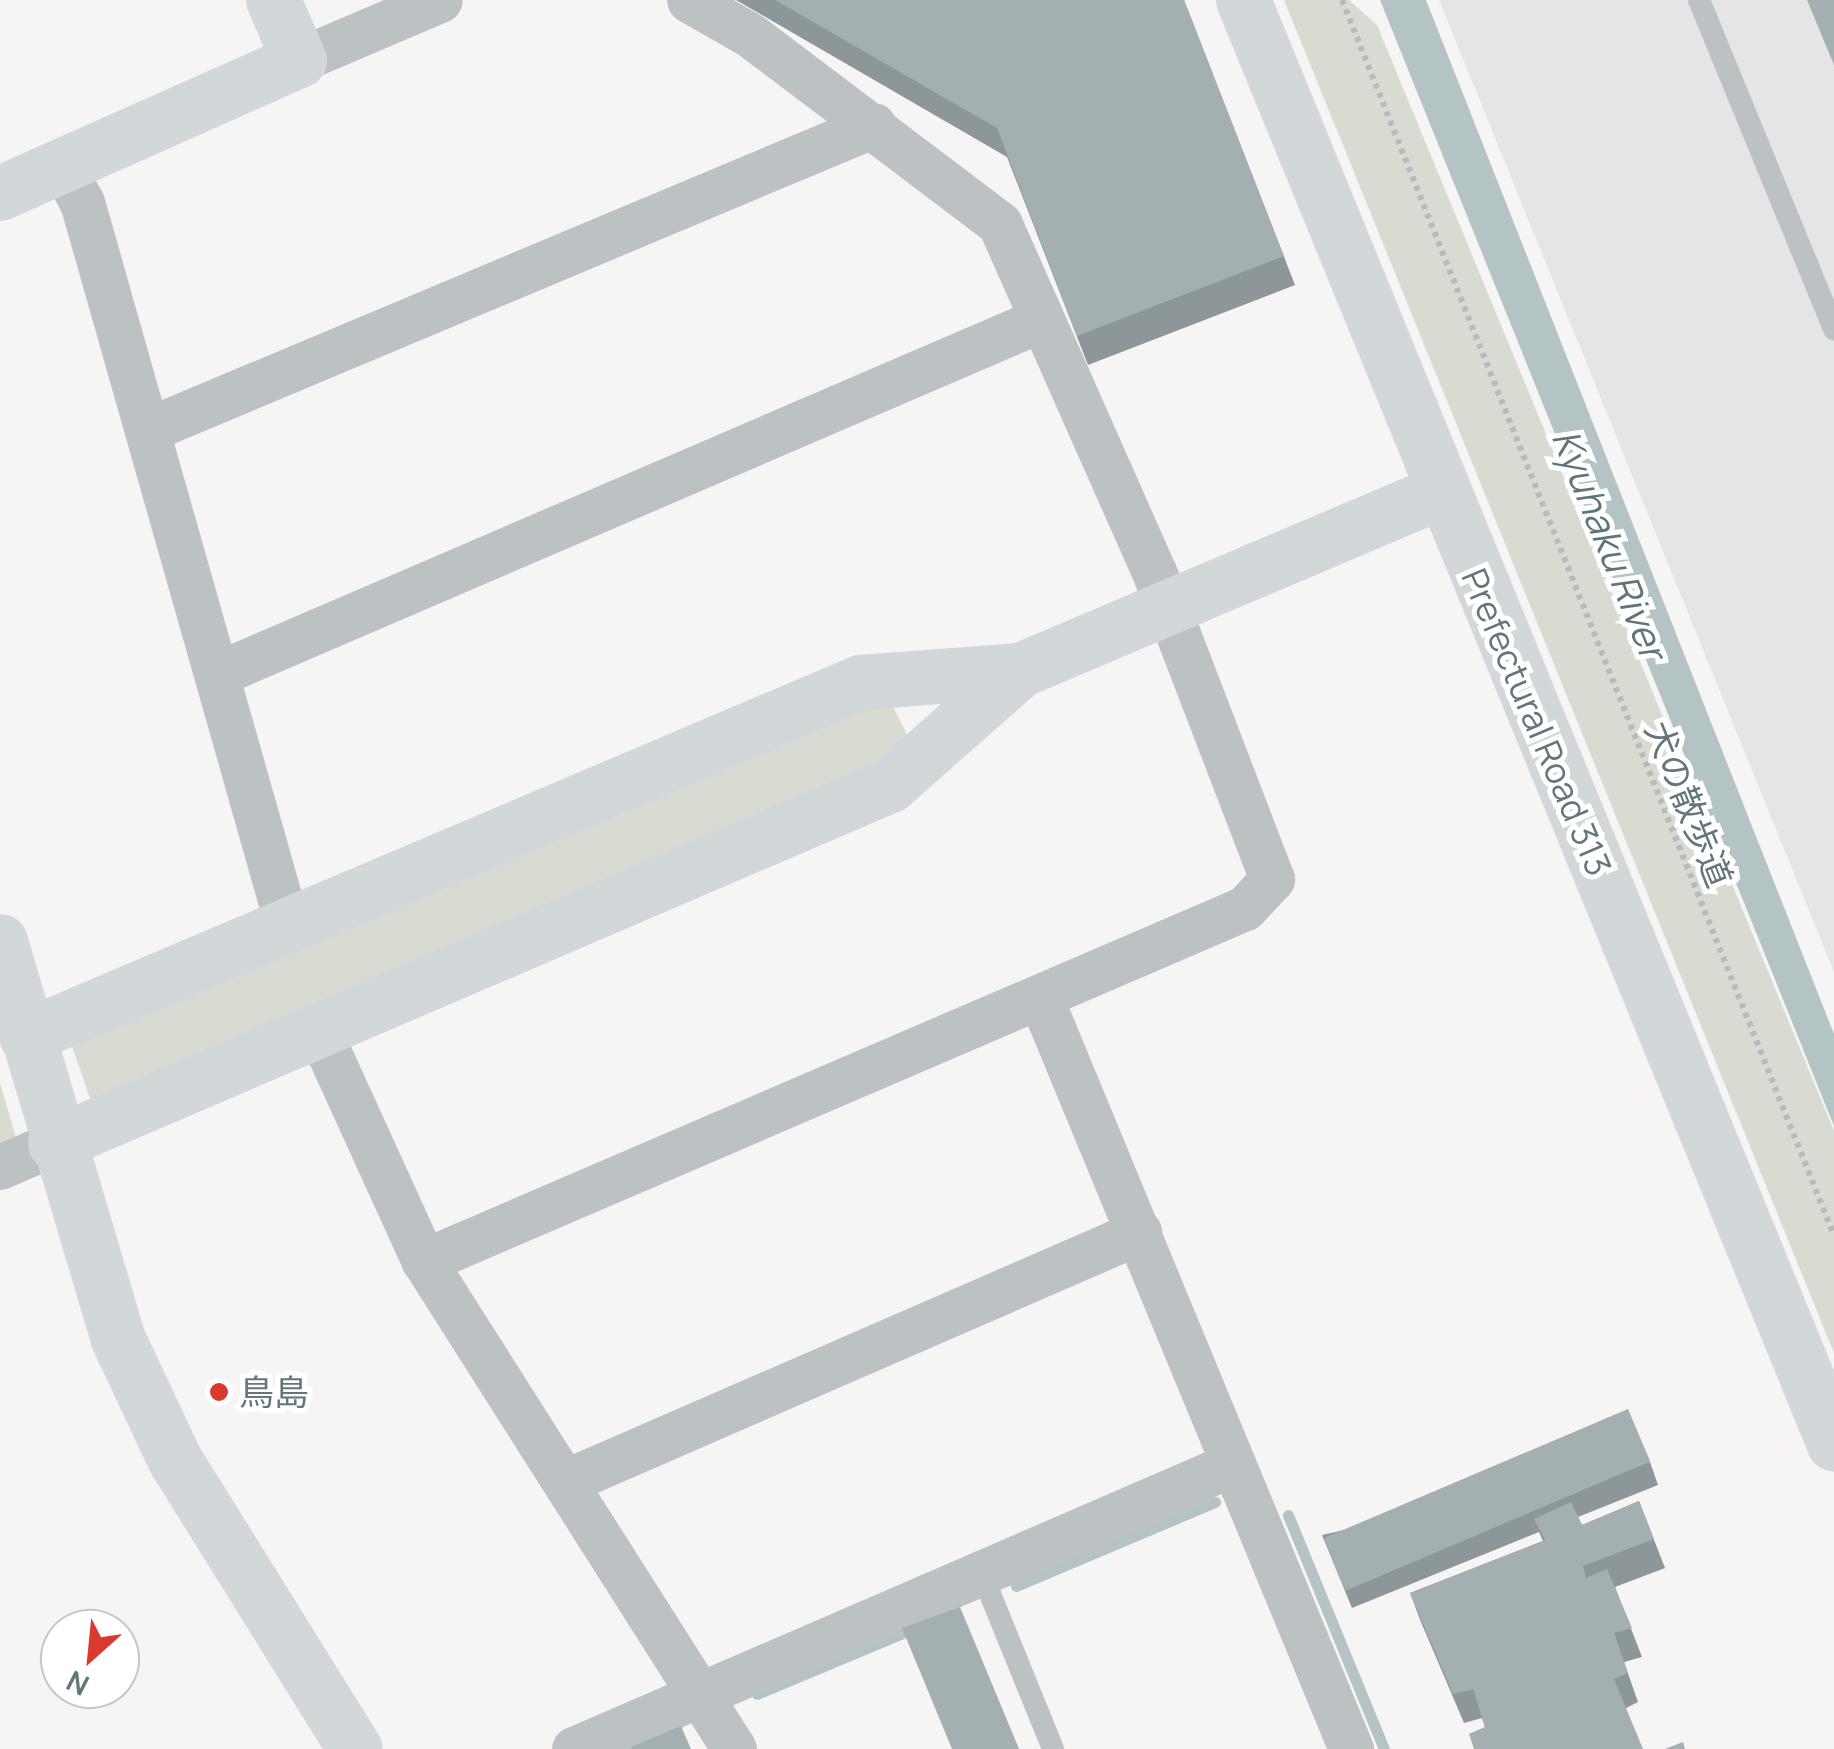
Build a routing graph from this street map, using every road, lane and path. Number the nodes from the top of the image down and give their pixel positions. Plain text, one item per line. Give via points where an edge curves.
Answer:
1 (272, 0) edge
2 (440, 0) edge
3 (689, 0) edge
4 (1243, 0) edge
5 (1342, 0) edge
6 (1699, 0) edge
7 (298, 60) junction
8 (874, 125) junction
9 (63, 167) junction
10 (0, 193) edge
11 (1040, 320) junction
12 (1834, 328) edge
13 (147, 430) junction
14 (1442, 491) junction
15 (1166, 608) junction
16 (1020, 670) junction
17 (216, 674) junction
18 (287, 924) junction
19 (0, 941) edge
20 (1040, 999) junction
21 (319, 1031) junction
22 (13, 1042) edge
23 (55, 1143) junction
24 (0, 1167) edge
25 (1139, 1232) junction
26 (1834, 1236) edge
27 (424, 1261) junction
28 (1834, 1444) edge
29 (1233, 1464) junction
30 (569, 1480) junction
31 (982, 1574) junction
32 (705, 1693) junction
33 (355, 1749) edge
34 (574, 1749) edge
35 (734, 1749) edge
36 (1053, 1749) edge
37 (1351, 1749) edge

1 - 7 street
2 - 7 street
3 - 8 street
4 - 14 street, Prefectural Road 313
5 - 26 path, 犬の散歩道
6 - 12 lane
7 - 9 street
8 - 11 street via 1000,224
8 - 13 street
9 - 10 street
9 - 13 street via 82,202
11 - 15 street
11 - 17 street
13 - 17 street
14 - 15 street
14 - 28 street, Prefectural Road 313
15 - 16 street
15 - 20 street via 1272,879 1245,908
16 - 18 street via 860,682
16 - 21 street via 890,785
17 - 18 street
18 - 22 street
19 - 22 street
20 - 25 street
20 - 27 street
21 - 23 street
21 - 27 street
22 - 23 street
23 - 24 street
23 - 33 street via 117,1337 175,1460
25 - 29 street
25 - 30 street
27 - 30 street
29 - 31 street
29 - 37 street
30 - 32 street
31 - 32 street
31 - 36 lane
32 - 34 street
32 - 35 street

